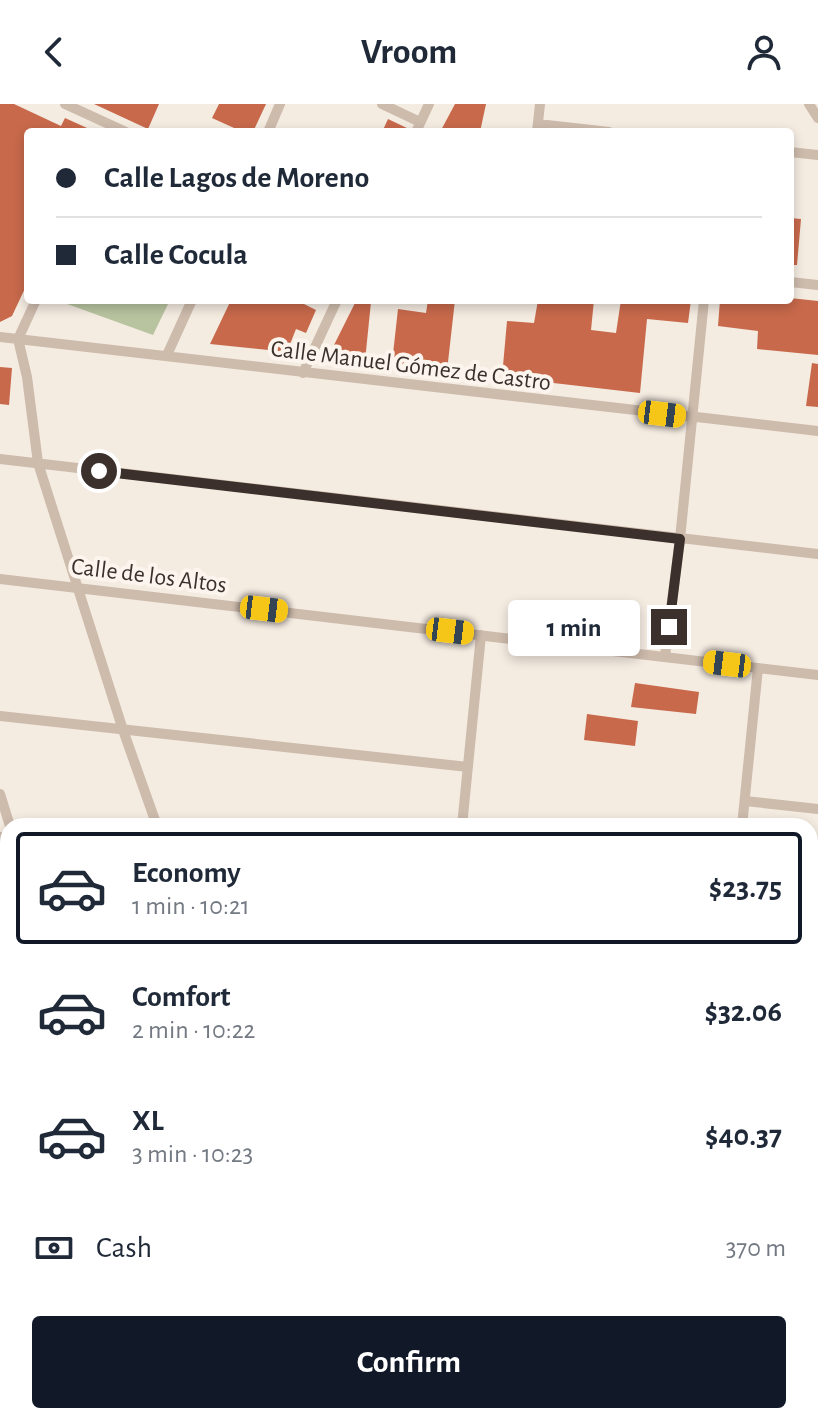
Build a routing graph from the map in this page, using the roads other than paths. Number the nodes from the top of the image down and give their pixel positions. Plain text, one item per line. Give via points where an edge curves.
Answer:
1 (65, 104) edge
2 (280, 104) edge
3 (382, 104) edge
4 (429, 104) edge
5 (540, 104) edge
6 (809, 104) edge
7 (818, 118) edge
8 (418, 127) edge
9 (114, 128) edge
10 (270, 128) edge
11 (537, 128) edge
12 (794, 152) edge
13 (818, 155) edge
14 (794, 282) edge
15 (818, 285) edge
16 (34, 304) edge
17 (190, 304) edge
18 (335, 304) edge
19 (704, 304) edge
20 (0, 337) edge
21 (18, 339) junction
22 (167, 355) junction
23 (303, 373) junction
24 (692, 417) junction
25 (818, 431) edge
26 (0, 459) edge
27 (38, 463) junction
28 (680, 539) junction
29 (818, 554) edge
30 (0, 579) edge
31 (77, 587) junction
32 (481, 635) junction
33 (665, 656) junction
34 (758, 668) junction
35 (818, 675) edge
36 (0, 716) edge
37 (123, 730) junction
38 (468, 767) junction
39 (0, 794) edge
40 (745, 801) junction
41 (818, 809) edge
42 (8, 818) edge
43 (154, 818) edge
44 (463, 818) edge
45 (743, 818) edge

1 - 9 street
2 - 10 street
3 - 8 street
4 - 8 street
5 - 11 street
6 - 7 street
12 - 13 street
14 - 15 street
16 - 21 street
17 - 22 street
18 - 23 street
19 - 24 street
20 - 21 street, Calle Manuel Gómez de Castro
21 - 22 street, Calle Manuel Gómez de Castro
21 - 27 street
22 - 23 street, Calle Manuel Gómez de Castro
23 - 24 street, Calle Manuel Gómez de Castro
24 - 25 street, Calle Manuel Gómez de Castro
24 - 28 street
26 - 27 street
27 - 28 street
27 - 31 street
28 - 29 street
28 - 33 street
30 - 31 street, Calle de los Altos
31 - 32 street, Calle de los Altos
31 - 37 street
32 - 33 street, Calle de los Altos
32 - 38 street
33 - 34 street, Calle de los Altos
34 - 35 street, Calle de los Altos
34 - 40 street
36 - 37 street
37 - 38 street
37 - 43 street
38 - 44 street
39 - 42 street
40 - 41 street
40 - 45 street

